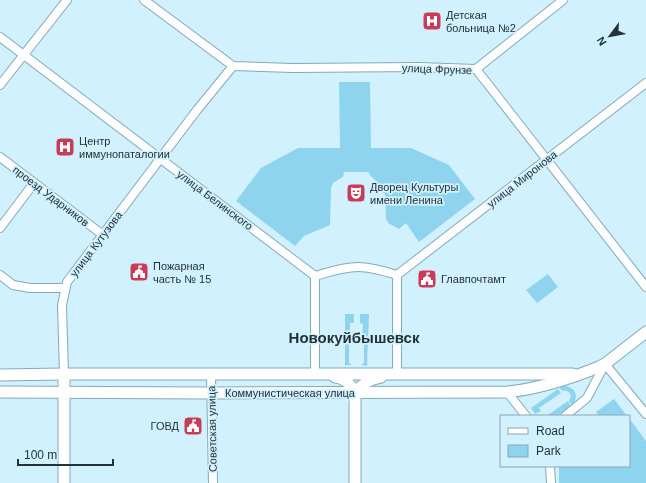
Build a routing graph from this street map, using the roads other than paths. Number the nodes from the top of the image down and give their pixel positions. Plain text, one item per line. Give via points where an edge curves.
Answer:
1 (67, 0) edge
2 (144, 0) edge
3 (563, 0) edge
4 (0, 37) edge
5 (23, 55) junction
6 (233, 66) junction
7 (476, 68) junction
8 (646, 83) edge
9 (0, 85) edge
10 (0, 157) edge
11 (160, 159) junction
12 (547, 160) junction
13 (34, 183) junction
14 (0, 228) edge
15 (103, 235) junction
16 (397, 274) junction
17 (0, 275) edge
18 (315, 276) junction
19 (646, 286) edge
20 (65, 288) junction
21 (646, 332) edge
22 (605, 364) junction
23 (64, 374) junction
24 (211, 374) junction
25 (315, 374) junction
26 (397, 374) junction
27 (505, 374) junction
28 (577, 374) junction
29 (0, 375) edge
30 (0, 392) edge
31 (64, 392) junction
32 (507, 392) junction
33 (211, 393) junction
34 (355, 393) junction
35 (646, 414) edge
36 (525, 415) edge
37 (566, 415) edge
38 (550, 467) edge
39 (64, 483) edge
40 (212, 483) edge
41 (355, 483) edge
42 (551, 483) edge

1 - 5 street
2 - 6 street
3 - 7 street
4 - 5 street, улица Белинского
5 - 9 street
5 - 11 street, улица Белинского
6 - 7 street, улица Фрунзе
6 - 11 street, улица Кутузова
7 - 12 street, улица Фрунзе
8 - 12 street, улица Миронова
10 - 13 street, проезд Ударников
11 - 15 street, улица Кутузова
11 - 18 street, улица Белинского
12 - 16 street, улица Миронова
12 - 19 street, улица Фрунзе
13 - 14 street
13 - 15 street, проезд Ударников
15 - 20 street, улица Кутузова
16 - 18 street via 357,267 338,269
16 - 26 street
17 - 20 street via 13,285 30,288
18 - 25 street
20 - 23 street, улица Кутузова via 62,305
21 - 22 main road, Коммунистическая улица
22 - 28 main road, Коммунистическая улица
22 - 35 street
22 - 37 street via 587,398
23 - 24 main road, Коммунистическая улица
23 - 29 main road, Коммунистическая улица
23 - 31 main road, улица Кутузова
24 - 25 main road, Коммунистическая улица
24 - 33 street, Советская улица
25 - 26 main road, Коммунистическая улица
25 - 34 main road via 342,378 349,383
26 - 27 main road, Коммунистическая улица
26 - 34 main road via 373,378
27 - 28 main road, Коммунистическая улица
27 - 32 main road
28 - 32 main road, Коммунистическая улица via 544,387
30 - 31 main road, Коммунистическая улица
31 - 33 main road, Коммунистическая улица
31 - 39 main road, улица Кутузова
32 - 34 main road, Коммунистическая улица
32 - 36 street
33 - 34 main road, Коммунистическая улица
33 - 40 street, Советская улица
34 - 41 main road
38 - 42 street

